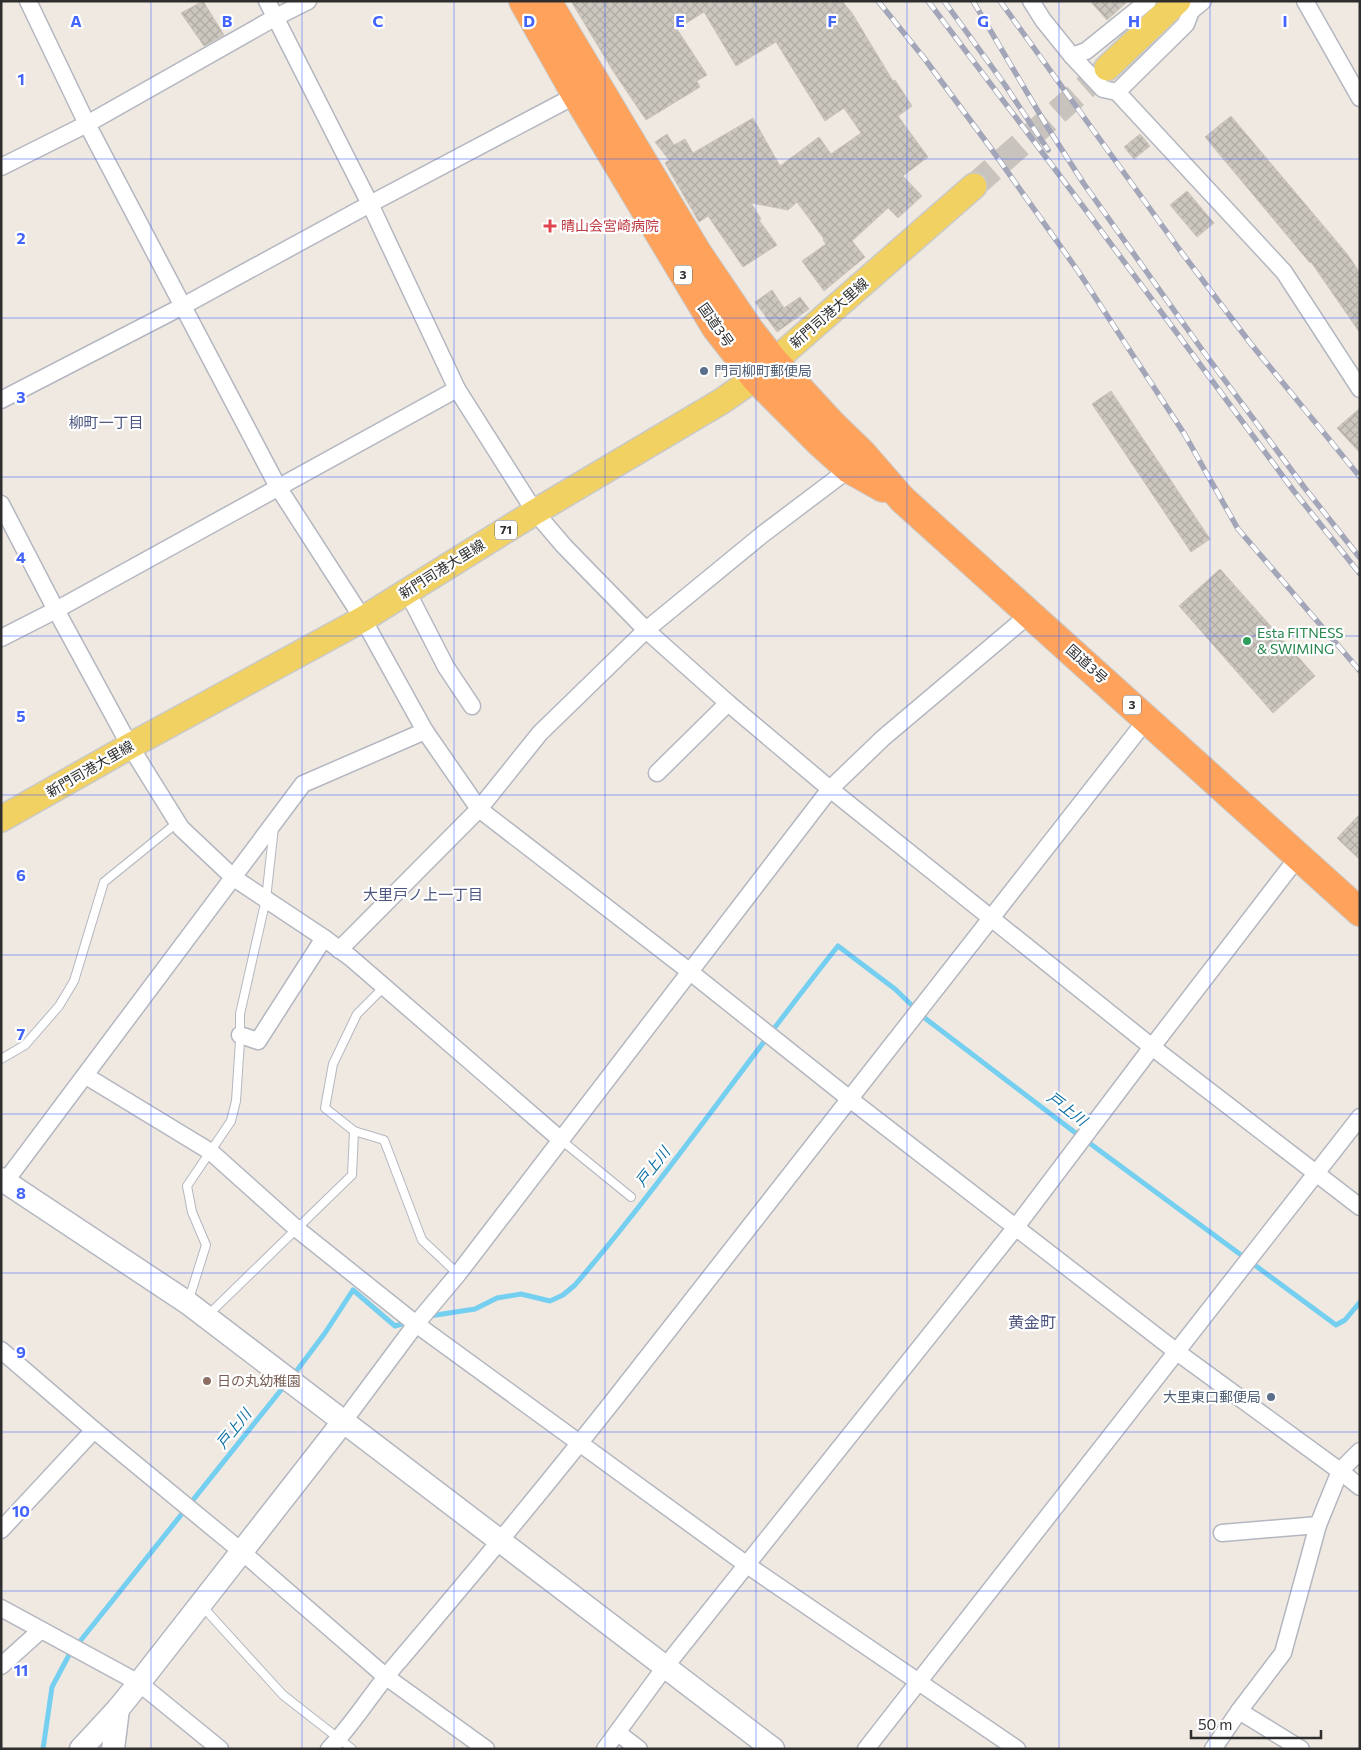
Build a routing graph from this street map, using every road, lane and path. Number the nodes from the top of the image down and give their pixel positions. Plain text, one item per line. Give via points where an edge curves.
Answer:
1 (28, 1) edge
2 (267, 1) edge
3 (308, 1) edge
4 (523, 1) edge
5 (548, 1) edge
6 (1031, 1) edge
7 (1148, 1) edge
8 (1178, 1) edge
9 (1203, 1) edge
10 (1305, 1) edge
11 (276, 17) junction
12 (1072, 56) junction
13 (1107, 68) tunnel mouth
14 (586, 89) junction
15 (1117, 92) junction
16 (1360, 98) edge
17 (87, 124) junction
18 (1, 167) edge
19 (974, 186) tunnel mouth
20 (370, 204) junction
21 (183, 306) junction
22 (765, 370) junction
23 (1359, 385) edge
24 (457, 390) junction
25 (1, 400) edge
26 (849, 469) junction
27 (278, 487) junction
28 (902, 499) junction
29 (1, 504) edge
30 (535, 512) junction
31 (6, 523) edge
32 (407, 592) junction
33 (56, 610) junction
34 (1031, 613) junction
35 (363, 619) junction
36 (646, 630) junction
37 (1, 638) edge
38 (728, 703) junction
39 (472, 706) dead end
40 (1147, 718) junction
41 (425, 731) junction
42 (130, 746) junction
43 (657, 773) dead end
44 (830, 789) junction
45 (479, 809) junction
46 (1, 820) edge
47 (275, 820) junction
48 (178, 822) junction
49 (1298, 857) junction
50 (234, 878) junction
51 (266, 899) junction
52 (1360, 912) edge
53 (991, 918) junction
54 (324, 938) junction
55 (339, 950) junction
56 (689, 971) junction
57 (384, 987) junction
58 (240, 1034) junction
59 (1152, 1047) junction
60 (1, 1059) edge
61 (86, 1076) junction
62 (851, 1100) junction
63 (1360, 1117) edge
64 (354, 1131) junction
65 (560, 1140) junction
66 (211, 1152) junction
67 (1317, 1173) junction
68 (3, 1181) edge
69 (631, 1197) dead end
70 (1360, 1206) edge
71 (1016, 1227) junction
72 (297, 1229) junction
73 (458, 1274) junction
74 (188, 1303) junction
75 (206, 1317) junction
76 (416, 1324) junction
77 (1, 1350) edge
78 (1177, 1352) junction
79 (343, 1422) junction
80 (94, 1430) junction
81 (579, 1444) junction
82 (1360, 1451) edge
83 (1340, 1471) junction
84 (1360, 1487) edge
85 (1318, 1525) junction
86 (1, 1530) edge
87 (1222, 1533) dead end
88 (501, 1540) junction
89 (241, 1551) junction
90 (747, 1565) junction
91 (200, 1604) junction
92 (1, 1608) edge
93 (41, 1630) junction
94 (1, 1666) edge
95 (665, 1667) junction
96 (385, 1676) junction
97 (920, 1682) junction
98 (139, 1683) junction
99 (118, 1709) junction
100 (1239, 1711) junction
101 (618, 1733) junction
102 (334, 1744) edge
103 (477, 1746) edge
104 (81, 1749) edge
105 (113, 1749) edge
106 (220, 1749) edge
107 (352, 1749) edge
108 (605, 1749) edge
109 (639, 1749) edge
110 (773, 1749) edge
111 (866, 1749) edge
112 (1017, 1749) edge
113 (1213, 1749) edge
114 (1301, 1749) edge

1 - 17 street
2 - 11 street
3 - 11 street
4 - 14 highway, 国道3号 / 3
5 - 14 highway, 国道3号 / 3
6 - 12 street
7 - 12 street via 1086,51
8 - 13 main road
9 - 15 street via 1191,12 1186,24
10 - 16 street
11 - 17 street
11 - 20 street
12 - 15 street via 1103,89
14 - 20 street
14 - 22 highway, 国道3号 / 3 via 716,328
15 - 23 street via 1284,272
17 - 18 street
17 - 21 street
19 - 22 main road, 新門司港大里線 / 71
20 - 21 street
20 - 24 street
21 - 25 street
21 - 27 street
22 - 26 highway, 国道3号 / 3 via 820,443
22 - 28 highway, 国道3号 / 3 via 831,423
22 - 30 main road, 新門司港大里線 / 71 via 722,401
24 - 27 street
24 - 30 street
26 - 28 highway, 国道3号 / 3
26 - 36 street via 763,534
27 - 33 street
27 - 35 street
28 - 34 highway, 国道3号 / 3
29 - 31 street
30 - 32 main road, 新門司港大里線 / 71
30 - 36 street
31 - 33 street
32 - 35 main road, 新門司港大里線 / 71
32 - 39 street via 446,667
33 - 37 street
33 - 42 street
34 - 40 highway, 国道3号 / 3
34 - 44 street via 883,738
35 - 41 street
35 - 42 main road, 新門司港大里線 / 71
36 - 38 street
36 - 45 street via 540,733
38 - 43 street
38 - 44 street
40 - 49 highway, 国道3号 / 3
40 - 53 street
41 - 45 street
41 - 47 street via 304,784
42 - 46 main road, 新門司港大里線 / 71
42 - 48 street
44 - 53 street
44 - 56 street
45 - 55 street
45 - 56 street
47 - 50 street
47 - 51 lane
48 - 50 street
48 - 60 lane via 104,882 74,981 59,1006 26,1045
49 - 52 highway, 国道3号 / 3
49 - 59 street
50 - 51 street
50 - 61 street
51 - 54 street
51 - 58 lane via 240,1014
53 - 59 street
53 - 62 street
54 - 55 street
54 - 58 street via 258,1041
55 - 57 street
56 - 62 street
56 - 65 street
57 - 64 lane via 357,1014 334,1064 325,1108
57 - 65 street
58 - 66 lane via 236,1101 231,1120
59 - 67 street
59 - 71 street
61 - 66 street
61 - 68 street
62 - 71 street
62 - 81 street
63 - 67 street
64 - 72 lane via 352,1175
64 - 73 lane via 384,1140 422,1240
65 - 69 lane
65 - 73 street
66 - 72 street
66 - 74 lane via 187,1186 192,1212 206,1245
67 - 70 street
67 - 78 street
68 - 74 street
71 - 78 street
71 - 90 street
72 - 75 lane
72 - 76 street
73 - 76 street
74 - 75 street
75 - 79 street
76 - 79 street
76 - 81 street
77 - 80 street
78 - 83 street
78 - 97 street
79 - 88 street
79 - 89 street
80 - 86 street
80 - 89 street
81 - 88 street
81 - 90 street
82 - 83 street
83 - 84 street
83 - 85 street
85 - 87 street
85 - 100 street via 1283,1653
88 - 95 street
88 - 96 street
89 - 91 street
89 - 96 street
90 - 95 street
90 - 97 street
91 - 98 street
91 - 102 lane via 283,1695
92 - 93 street
93 - 94 street
93 - 98 street
95 - 101 street
95 - 110 street
96 - 102 street
96 - 103 street
97 - 111 street
97 - 112 street
98 - 99 street
98 - 106 street
99 - 104 street
99 - 105 street
100 - 113 street
100 - 114 street
101 - 108 street
101 - 109 street
102 - 107 lane

